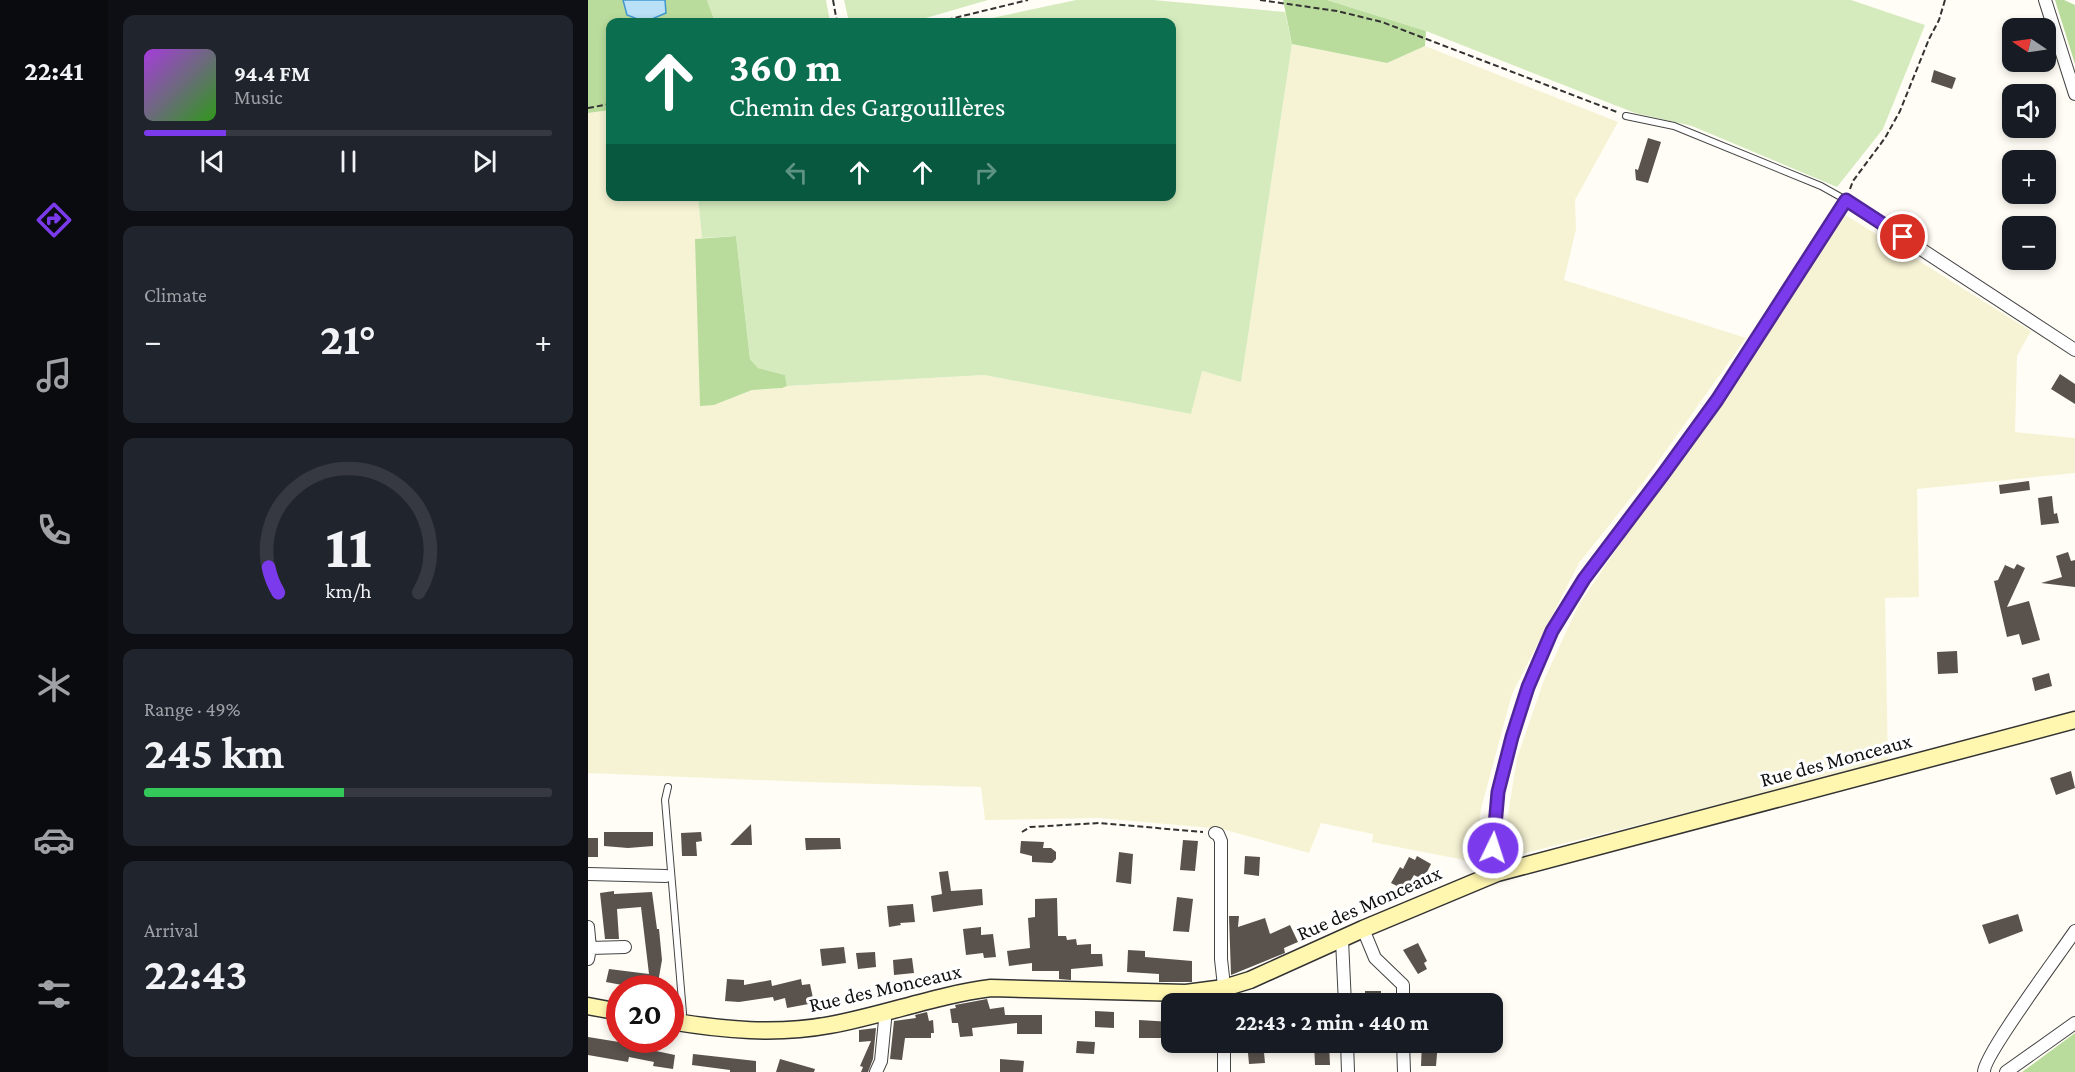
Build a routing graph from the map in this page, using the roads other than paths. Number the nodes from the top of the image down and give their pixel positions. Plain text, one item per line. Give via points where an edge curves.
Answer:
1 (2045, 0) edge
2 (2075, 94) edge
3 (1626, 116) road end
4 (1846, 200) junction
5 (1806, 262) joint
6 (2075, 350) edge
7 (2075, 720) edge
8 (668, 787) dead end
9 (1215, 833) road end
10 (1497, 873) junction
11 (588, 874) edge
12 (666, 876) dead end
13 (588, 927) edge
14 (1363, 929) junction
15 (2075, 931) edge
16 (1342, 940) junction
17 (625, 947) dead end
18 (589, 954) edge
19 (680, 975) edge
20 (1186, 993) edge
21 (1225, 993) edge
22 (1230, 993) edge
23 (1344, 993) edge
24 (1403, 993) edge
25 (588, 1006) edge
26 (606, 1009) edge
27 (883, 1014) junction
28 (684, 1023) edge
29 (2075, 1023) edge
30 (1224, 1053) edge
31 (1347, 1053) edge
32 (1403, 1053) edge
33 (876, 1072) edge
34 (1224, 1072) edge
35 (1348, 1072) edge
36 (1404, 1072) edge
37 (1984, 1072) edge
38 (2006, 1072) edge

1 - 2 street
3 - 4 lane via 1674,126 1812,182
4 - 5 street
4 - 6 street
5 - 10 lane via 1717,400 1584,579 1552,631 1528,687 1498,792 1493,848
7 - 10 main road, Rue des Monceaux
8 - 19 lane via 664,800
9 - 21 street via 1221,841 1220,925
10 - 14 main road, Rue des Monceaux
11 - 12 street
13 - 18 street
14 - 16 main road, Rue des Monceaux
14 - 24 street via 1375,958 1403,986
15 - 37 street via 1994,1047
16 - 22 main road, Rue des Monceaux
16 - 23 street
17 - 18 street
20 - 27 main road, Rue des Monceaux via 991,988 961,992
25 - 26 main road
27 - 28 main road, Rue des Monceaux via 779,1031
27 - 33 street via 881,1061
29 - 38 street
30 - 34 street
31 - 35 street
32 - 36 street

